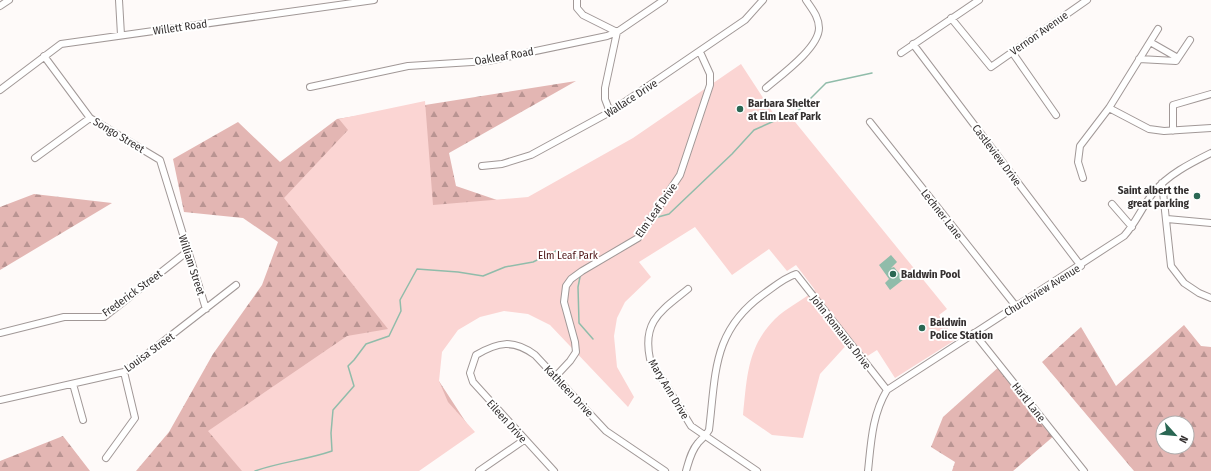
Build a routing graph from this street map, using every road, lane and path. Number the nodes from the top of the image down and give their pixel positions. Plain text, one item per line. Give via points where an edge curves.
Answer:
1 (9, 0) edge
2 (119, 0) edge
3 (370, 0) edge
4 (576, 0) edge
5 (664, 0) edge
6 (762, 0) edge
7 (806, 0) edge
8 (979, 0) edge
9 (1087, 0) edge
10 (0, 6) edge
11 (951, 18) junction
12 (1158, 29) dead end
13 (617, 32) junction
14 (121, 35) junction
15 (1190, 40) dead end
16 (1150, 42) junction
17 (913, 44) junction
18 (700, 52) junction
19 (1012, 52) junction
20 (900, 53) dead end
21 (44, 56) junction
22 (1178, 58) junction
23 (1139, 60) junction
24 (310, 87) dead end
25 (766, 88) dead end
26 (0, 90) edge
27 (1211, 94) edge
28 (1109, 108) junction
29 (610, 112) junction
30 (1056, 115) dead end
31 (90, 118) junction
32 (870, 122) dead end
33 (1211, 128) edge
34 (1173, 131) junction
35 (1211, 153) edge
36 (35, 158) dead end
37 (482, 166) dead end
38 (1083, 178) dead end
39 (1162, 183) junction
40 (1112, 204) dead end
41 (1167, 219) junction
42 (178, 220) joint
43 (1211, 223) edge
44 (1132, 227) junction
45 (188, 251) junction
46 (1081, 266) junction
47 (236, 285) dead end
48 (688, 289) dead end
49 (1211, 298) edge
50 (1015, 306) junction
51 (206, 309) junction
52 (0, 333) edge
53 (974, 333) junction
54 (471, 366) joint
55 (124, 372) junction
56 (556, 376) junction
57 (73, 384) junction
58 (887, 390) junction
59 (0, 400) edge
60 (83, 420) dead end
61 (706, 436) junction
62 (524, 440) junction
63 (106, 458) dead end
64 (479, 471) edge
65 (554, 471) edge
66 (665, 471) edge
67 (686, 471) edge
68 (757, 471) edge
69 (868, 471) edge
70 (1084, 471) edge

1 - 10 street
2 - 14 street
3 - 14 street, Willett Road
4 - 13 street via 577,8 583,15
5 - 13 street, Oakleaf Road
6 - 18 street, Wallace Drive via 746,20
7 - 25 street via 818,17 818,36 794,64
8 - 11 street
9 - 19 street, Vernon Avenue
11 - 17 street
11 - 19 street, Vernon Avenue via 991,66
12 - 16 street
13 - 24 street, Oakleaf Road via 488,61 408,66
13 - 29 street via 605,88 605,99
14 - 21 street, Willett Road via 61,44
15 - 22 street
16 - 22 street
16 - 23 street
17 - 20 street
17 - 46 street, Castleview Drive
18 - 29 street, Wallace Drive
18 - 56 street, Elm Leaf Drive via 710,74 710,85 680,175 638,238 582,271 566,286 564,302 576,352
19 - 30 street
21 - 26 street, Willett Road
21 - 31 street, Songo Street
22 - 23 street via 1176,61
23 - 28 street
27 - 34 street via 1173,105
28 - 34 street via 1149,129
28 - 38 street via 1080,146 1078,162
29 - 37 street, Wallace Drive via 531,156 502,164
31 - 36 street
31 - 42 street, Songo Street via 160,160
32 - 50 street, Lechner Lane
33 - 34 street
35 - 39 street, Churchview Avenue
39 - 41 street
39 - 44 street, Churchview Avenue
40 - 44 street
41 - 43 street
41 - 49 street via 1171,266 1184,283
42 - 45 street, William Street
44 - 46 street, Churchview Avenue via 1124,236
45 - 51 street, William Street
45 - 52 street, Frederick Street via 104,317 64,317
46 - 50 street, Churchview Avenue
47 - 51 street, Louisa Street
48 - 61 street, Mary Ann Drive via 652,323 647,333 647,348 654,369 691,426
50 - 53 street, Churchview Avenue
51 - 55 street, Louisa Street
53 - 58 street, Churchview Avenue
53 - 70 street, Hartl Lane
54 - 56 street, Kathleen Drive via 476,355 495,344 517,345 536,355
54 - 62 street, Eileen Drive via 473,382
55 - 57 street, Louisa Street
55 - 63 street via 135,418
56 - 66 street, Kathleen Drive via 606,432
57 - 59 street, Louisa Street
57 - 60 street
58 - 61 street, John Romanus Drive via 796,274 787,277 753,302 740,314 725,336 716,372 709,430
58 - 69 street, Churchview Avenue via 879,402 874,417
61 - 67 street via 698,442 689,458
61 - 68 street, Mary Ann Drive
62 - 64 street
62 - 65 street, Eileen Drive

